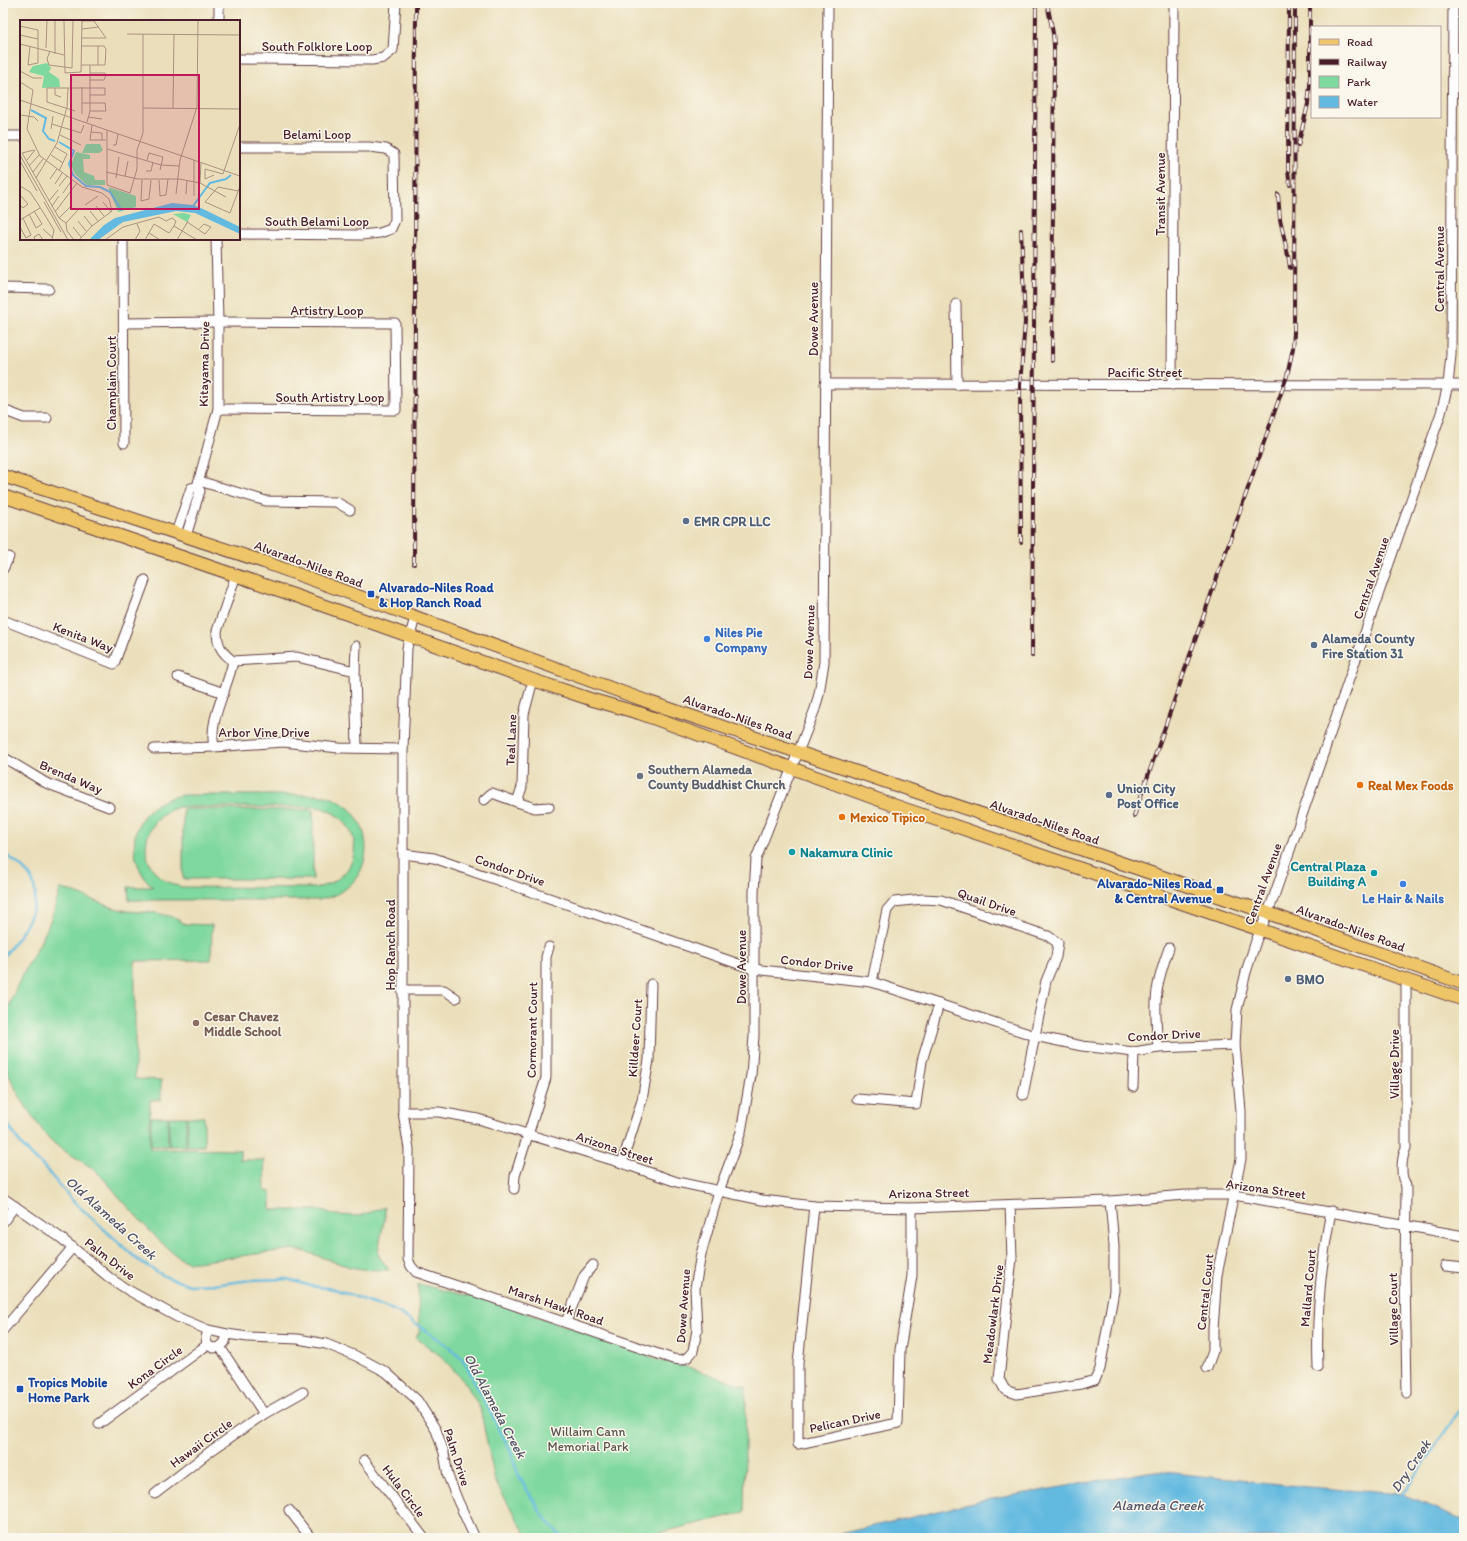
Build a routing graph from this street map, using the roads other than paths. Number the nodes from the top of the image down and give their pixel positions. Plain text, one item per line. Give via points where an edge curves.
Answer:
1 (219, 3) edge
2 (396, 3) edge
3 (828, 3) edge
4 (1174, 3) edge
5 (1453, 3) edge
6 (219, 20) edge
7 (240, 59) edge
8 (3, 136) edge
9 (20, 136) edge
10 (240, 147) edge
11 (394, 154) joint
12 (240, 234) edge
13 (124, 240) edge
14 (216, 240) edge
15 (3, 288) edge
16 (49, 289) dead end
17 (956, 304) dead end
18 (218, 322) junction
19 (124, 323) junction
20 (396, 365) joint
21 (825, 384) junction
22 (957, 385) junction
23 (1172, 385) junction
24 (1448, 385) junction
25 (1464, 385) edge
26 (218, 409) junction
27 (3, 410) edge
28 (48, 418) dead end
29 (124, 444) dead end
30 (3, 476) edge
31 (198, 484) junction
32 (3, 496) edge
33 (350, 510) dead end
34 (181, 534) junction
35 (9, 557) dead end
36 (3, 569) edge
37 (236, 575) junction
38 (145, 580) dead end
39 (414, 617) junction
40 (3, 620) edge
41 (409, 636) junction
42 (356, 646) dead end
43 (233, 661) junction
44 (355, 671) junction
45 (178, 677) dead end
46 (533, 680) junction
47 (224, 693) junction
48 (214, 747) junction
49 (357, 748) junction
50 (154, 749) dead end
51 (403, 749) junction
52 (797, 752) junction
53 (3, 757) edge
54 (791, 768) junction
55 (484, 800) dead end
56 (517, 802) junction
57 (109, 807) dead end
58 (549, 807) dead end
59 (403, 854) junction
60 (1268, 913) junction
61 (1261, 930) junction
62 (549, 947) dead end
63 (1169, 948) dead end
64 (753, 969) junction
65 (1406, 981) junction
66 (872, 982) junction
67 (651, 984) dead end
68 (1464, 984) edge
69 (402, 990) junction
70 (456, 998) dead end
71 (1464, 1000) edge
72 (939, 1004) junction
73 (1035, 1036) junction
74 (1235, 1045) junction
75 (1158, 1048) junction
76 (1134, 1052) junction
77 (1133, 1087) dead end
78 (1022, 1095) dead end
79 (857, 1100) dead end
80 (403, 1112) junction
81 (528, 1135) junction
82 (622, 1163) junction
83 (514, 1189) dead end
84 (719, 1191) junction
85 (1234, 1195) junction
86 (3, 1198) edge
87 (1110, 1200) junction
88 (1010, 1205) junction
89 (15, 1206) junction
90 (814, 1206) junction
91 (912, 1208) junction
92 (1331, 1212) junction
93 (3, 1222) edge
94 (1405, 1225) junction
95 (1464, 1236) edge
96 (73, 1247) junction
97 (593, 1265) dead end
98 (1445, 1266) dead end
99 (1464, 1268) edge
100 (416, 1272) joint
101 (566, 1322) junction
102 (3, 1330) edge
103 (208, 1330) junction
104 (227, 1334) junction
105 (207, 1344) junction
106 (220, 1347) junction
107 (688, 1357) joint
108 (1318, 1367) dead end
109 (1207, 1368) dead end
110 (303, 1392) dead end
111 (1407, 1393) dead end
112 (264, 1414) junction
113 (99, 1424) dead end
114 (364, 1460) dead end
115 (155, 1494) dead end
116 (289, 1510) dead end
117 (310, 1538) edge
118 (424, 1538) edge
119 (475, 1538) edge

1 - 6 street
2 - 7 street, South Folklore Loop via 393,50 383,58
3 - 21 street, Dowe Avenue
4 - 23 street, Transit Avenue
5 - 24 street, Central Avenue via 1451,355
8 - 9 street
10 - 11 street, Belami Loop via 379,147
11 - 12 street, South Belami Loop via 395,220 391,229 361,235
13 - 19 street, Champlain Court
14 - 18 street, Kitayama Drive
15 - 16 street
17 - 22 street
18 - 19 street
18 - 20 street, Artistry Loop via 395,323
18 - 26 street, Kitayama Drive
19 - 29 street, Champlain Court
20 - 26 street, South Artistry Loop via 396,410
21 - 22 street, Pacific Street
21 - 52 street, Dowe Avenue via 824,662 819,694
22 - 23 street, Pacific Street
23 - 24 street, Pacific Street
24 - 25 street, Pacific Street
24 - 60 street, Central Avenue via 1441,414
26 - 31 street, Kitayama Drive
27 - 28 street via 24,418
30 - 34 main road, Alvarado-Niles Road
31 - 33 street via 266,500 336,502
31 - 34 street, Kitayama Drive via 200,491
32 - 37 main road
34 - 39 main road, Alvarado-Niles Road
35 - 36 street
37 - 41 main road
37 - 43 street via 217,631 220,648
38 - 40 street, Kenita Way via 114,664
39 - 41 street, Hop Ranch Road
39 - 52 main road, Alvarado-Niles Road via 642,700
41 - 46 main road
41 - 51 street, Hop Ranch Road
42 - 44 street
43 - 44 street via 297,657
43 - 47 street, Arbor Vine Drive
44 - 49 street
45 - 47 street
46 - 54 main road via 639,713
46 - 56 street, Teal Lane via 524,714 522,787
47 - 48 street, Arbor Vine Drive via 213,726
48 - 49 street, Arbor Vine Drive via 283,742
48 - 50 street
49 - 51 street, Arbor Vine Drive
51 - 59 street, Hop Ranch Road
52 - 54 street, Dowe Avenue
52 - 60 main road, Alvarado-Niles Road
53 - 57 street, Brenda Way via 46,783
54 - 61 main road
54 - 64 street, Dowe Avenue via 756,859
55 - 56 street via 492,793
56 - 58 street via 535,808
59 - 64 street, Condor Drive via 434,858
59 - 69 street, Hop Ranch Road
60 - 61 street, Central Avenue
60 - 68 main road, Alvarado-Niles Road
61 - 65 main road
61 - 74 street, Central Avenue via 1246,972 1237,1010
62 - 81 street, Cormorant Court via 546,957 546,1078
63 - 75 street via 1162,966 1157,992
64 - 66 street, Condor Drive
64 - 84 street, Dowe Avenue via 754,1036 751,1075 741,1132
65 - 71 main road
65 - 94 street, Village Drive via 1406,1148 1403,1154 1403,1178 1406,1183
66 - 72 street, Condor Drive
66 - 73 street, Quail Drive via 887,910 894,902 941,900 1048,936 1058,943 1056,957 1046,981
67 - 82 street, Killdeer Court via 649,1060 642,1100
69 - 70 street via 444,990
69 - 80 street, Hop Ranch Road
72 - 73 street, Condor Drive
72 - 79 street via 922,1061 916,1104
73 - 76 street, Condor Drive via 1082,1046
73 - 78 street
74 - 75 street, Condor Drive
74 - 85 street, Central Avenue via 1241,1111 1241,1159
75 - 76 street, Condor Drive
76 - 77 street
80 - 81 street, Arizona Street via 439,1112 478,1119
80 - 100 street, Hop Ranch Road via 409,1149 408,1259
81 - 82 street, Arizona Street
81 - 83 street, Cormorant Court via 515,1176
82 - 84 street, Arizona Street via 677,1182
84 - 90 street, Arizona Street via 762,1200
84 - 107 street, Dowe Avenue via 698,1268 695,1288 696,1335
85 - 87 street, Arizona Street
85 - 92 street, Arizona Street
85 - 109 street, Central Court via 1217,1275 1213,1351
86 - 89 street, Palm Drive
87 - 88 street, Arizona Street
87 - 88 street, Meadowlark Drive via 1114,1245 1114,1291 1100,1369 1095,1380 1017,1394 1005,1390 999,1379 1012,1258
88 - 91 street, Arizona Street
89 - 93 street
89 - 96 street, Palm Drive
90 - 91 street, Arizona Street
90 - 91 street, Pelican Drive via 798,1364 798,1444 898,1423 900,1350 912,1276
92 - 94 street, Arizona Street
92 - 108 street, Mallard Court via 1319,1299
94 - 95 street, Arizona Street
94 - 111 street, Village Court
96 - 102 street
96 - 103 street, Palm Drive via 128,1290 177,1317
97 - 101 street via 584,1276
98 - 99 street
100 - 101 street, Marsh Hawk Road
101 - 107 street, Marsh Hawk Road via 673,1359 682,1360
103 - 104 street, Palm Drive
103 - 105 street
104 - 106 street via 225,1342
104 - 119 street, Palm Drive via 298,1339 326,1344 386,1372 417,1400 436,1430 448,1476
105 - 106 street via 213,1348
105 - 113 street, Kona Circle
106 - 112 street
110 - 112 street, Hawaii Circle
112 - 115 street, Hawaii Circle
114 - 118 street, Hula Circle
116 - 117 street

